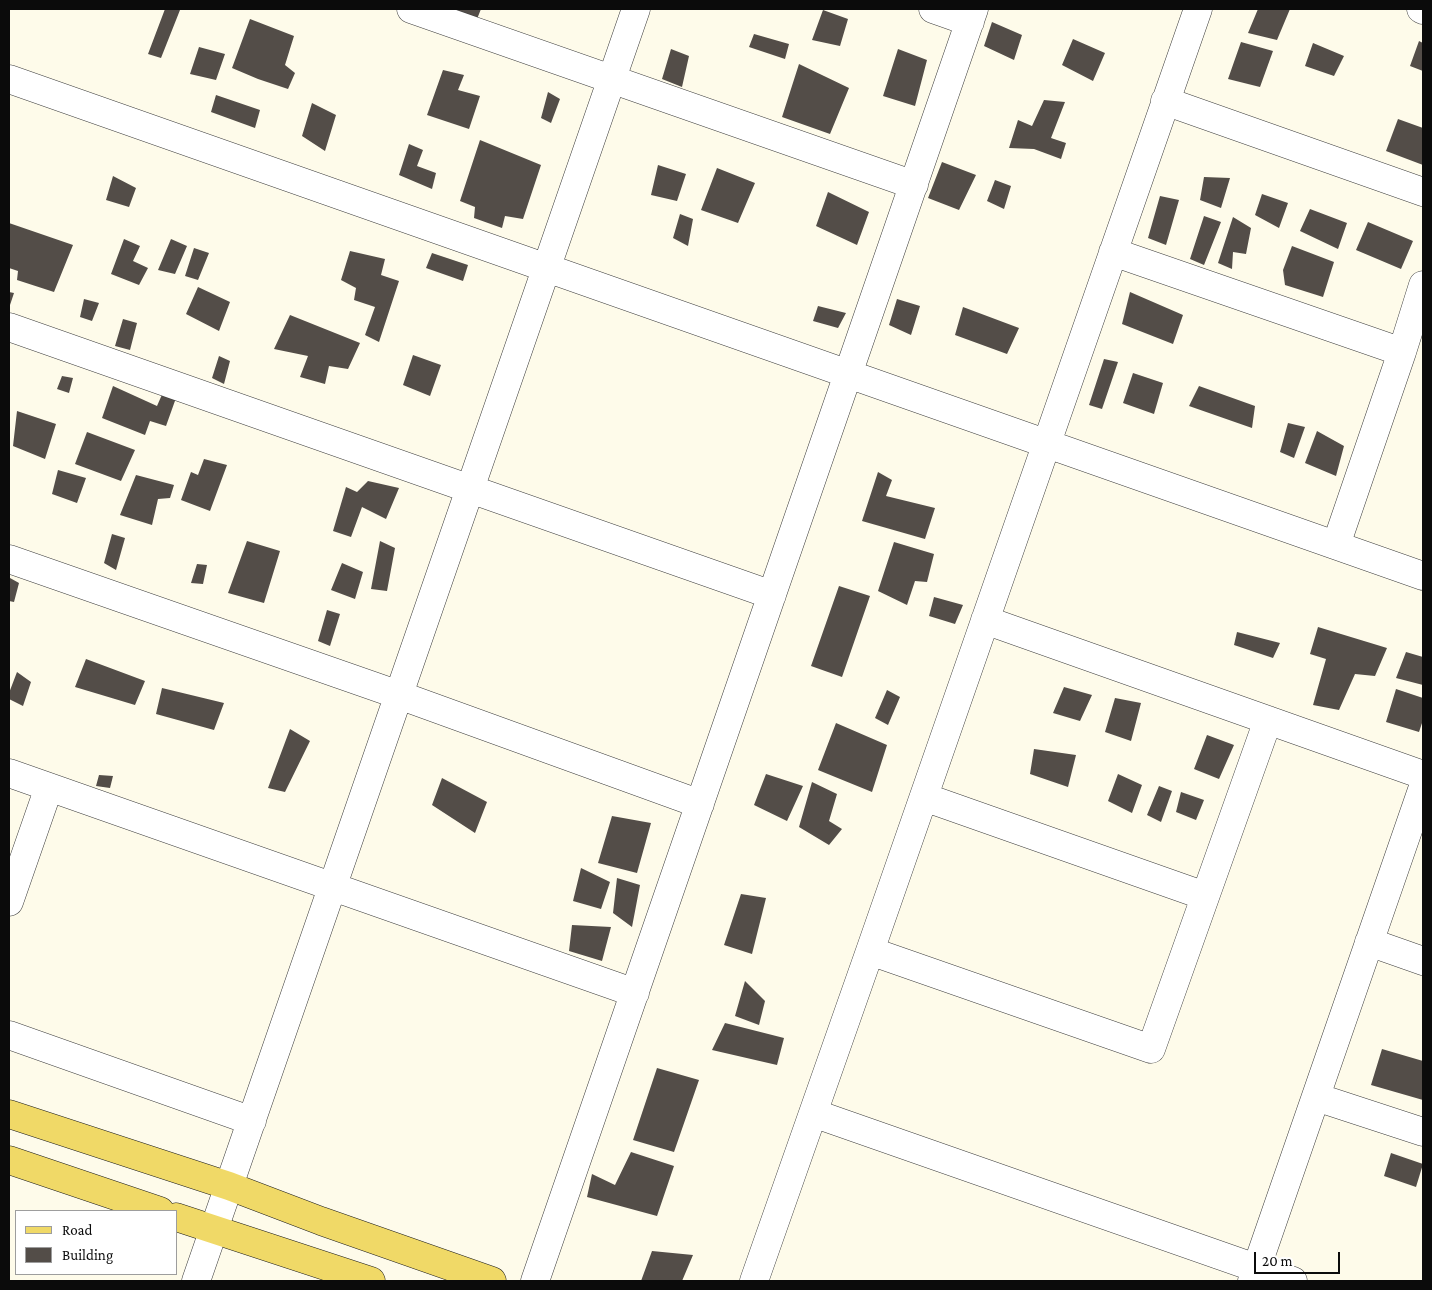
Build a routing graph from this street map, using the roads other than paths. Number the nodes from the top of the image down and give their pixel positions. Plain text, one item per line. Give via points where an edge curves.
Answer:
1 (411, 9) edge
2 (636, 9) edge
3 (933, 9) edge
4 (1198, 9) edge
5 (972, 15) edge
6 (9, 79) edge
7 (611, 79) junction
8 (1165, 102) junction
9 (914, 185) junction
10 (1423, 192) edge
11 (1113, 252) junction
12 (546, 267) junction
13 (1423, 285) edge
14 (9, 327) edge
15 (1402, 352) junction
16 (848, 374) junction
17 (1046, 443) junction
18 (470, 489) junction
19 (1336, 545) junction
20 (9, 559) edge
21 (1423, 576) edge
22 (772, 595) junction
23 (984, 620) junction
24 (398, 695) junction
25 (1268, 720) junction
26 (9, 772) edge
27 (1423, 775) edge
28 (49, 787) junction
29 (1423, 787) edge
30 (924, 797) junction
31 (700, 804) junction
32 (333, 886) junction
33 (1205, 896) junction
34 (9, 902) edge
35 (1369, 942) junction
36 (870, 951) junction
37 (1423, 961) edge
38 (634, 993) junction
39 (9, 1035) edge
40 (1316, 1097) junction
41 (813, 1113) junction
42 (9, 1114) edge
43 (252, 1121) junction
44 (1423, 1132) edge
45 (9, 1160) edge
46 (229, 1186) junction
47 (157, 1210) edge
48 (178, 1218) edge
49 (214, 1230) junction
50 (1254, 1275) edge
51 (486, 1280) edge
52 (196, 1281) edge
53 (371, 1281) edge
54 (535, 1281) edge
55 (754, 1281) edge
56 (1293, 1281) edge

1 - 7 street
2 - 7 street
3 - 5 street
4 - 8 street
5 - 9 street
6 - 12 street
7 - 9 street
7 - 12 street
8 - 10 street
8 - 11 street
9 - 16 street
11 - 15 street
11 - 17 street
12 - 16 street
12 - 18 street
13 - 15 street
14 - 18 street
15 - 19 street
16 - 17 street
16 - 22 street
17 - 19 street
17 - 23 street
18 - 22 street
18 - 24 street
19 - 21 street
20 - 24 street
22 - 31 street
23 - 25 street
23 - 30 street
24 - 31 street
24 - 32 street
25 - 27 street
25 - 33 street
26 - 28 street
28 - 32 street
28 - 34 street
29 - 35 street
30 - 33 street
30 - 36 street
31 - 38 street
32 - 38 street
32 - 43 street
33 - 36 street via 1151,1049
35 - 37 street
35 - 40 street
36 - 41 street
38 - 54 street
39 - 43 street
40 - 44 street
40 - 50 street
41 - 50 street
41 - 55 street
42 - 46 main road
43 - 46 street
45 - 47 main road
46 - 49 street
46 - 51 main road
48 - 49 main road
49 - 52 street
49 - 53 main road
50 - 56 street

